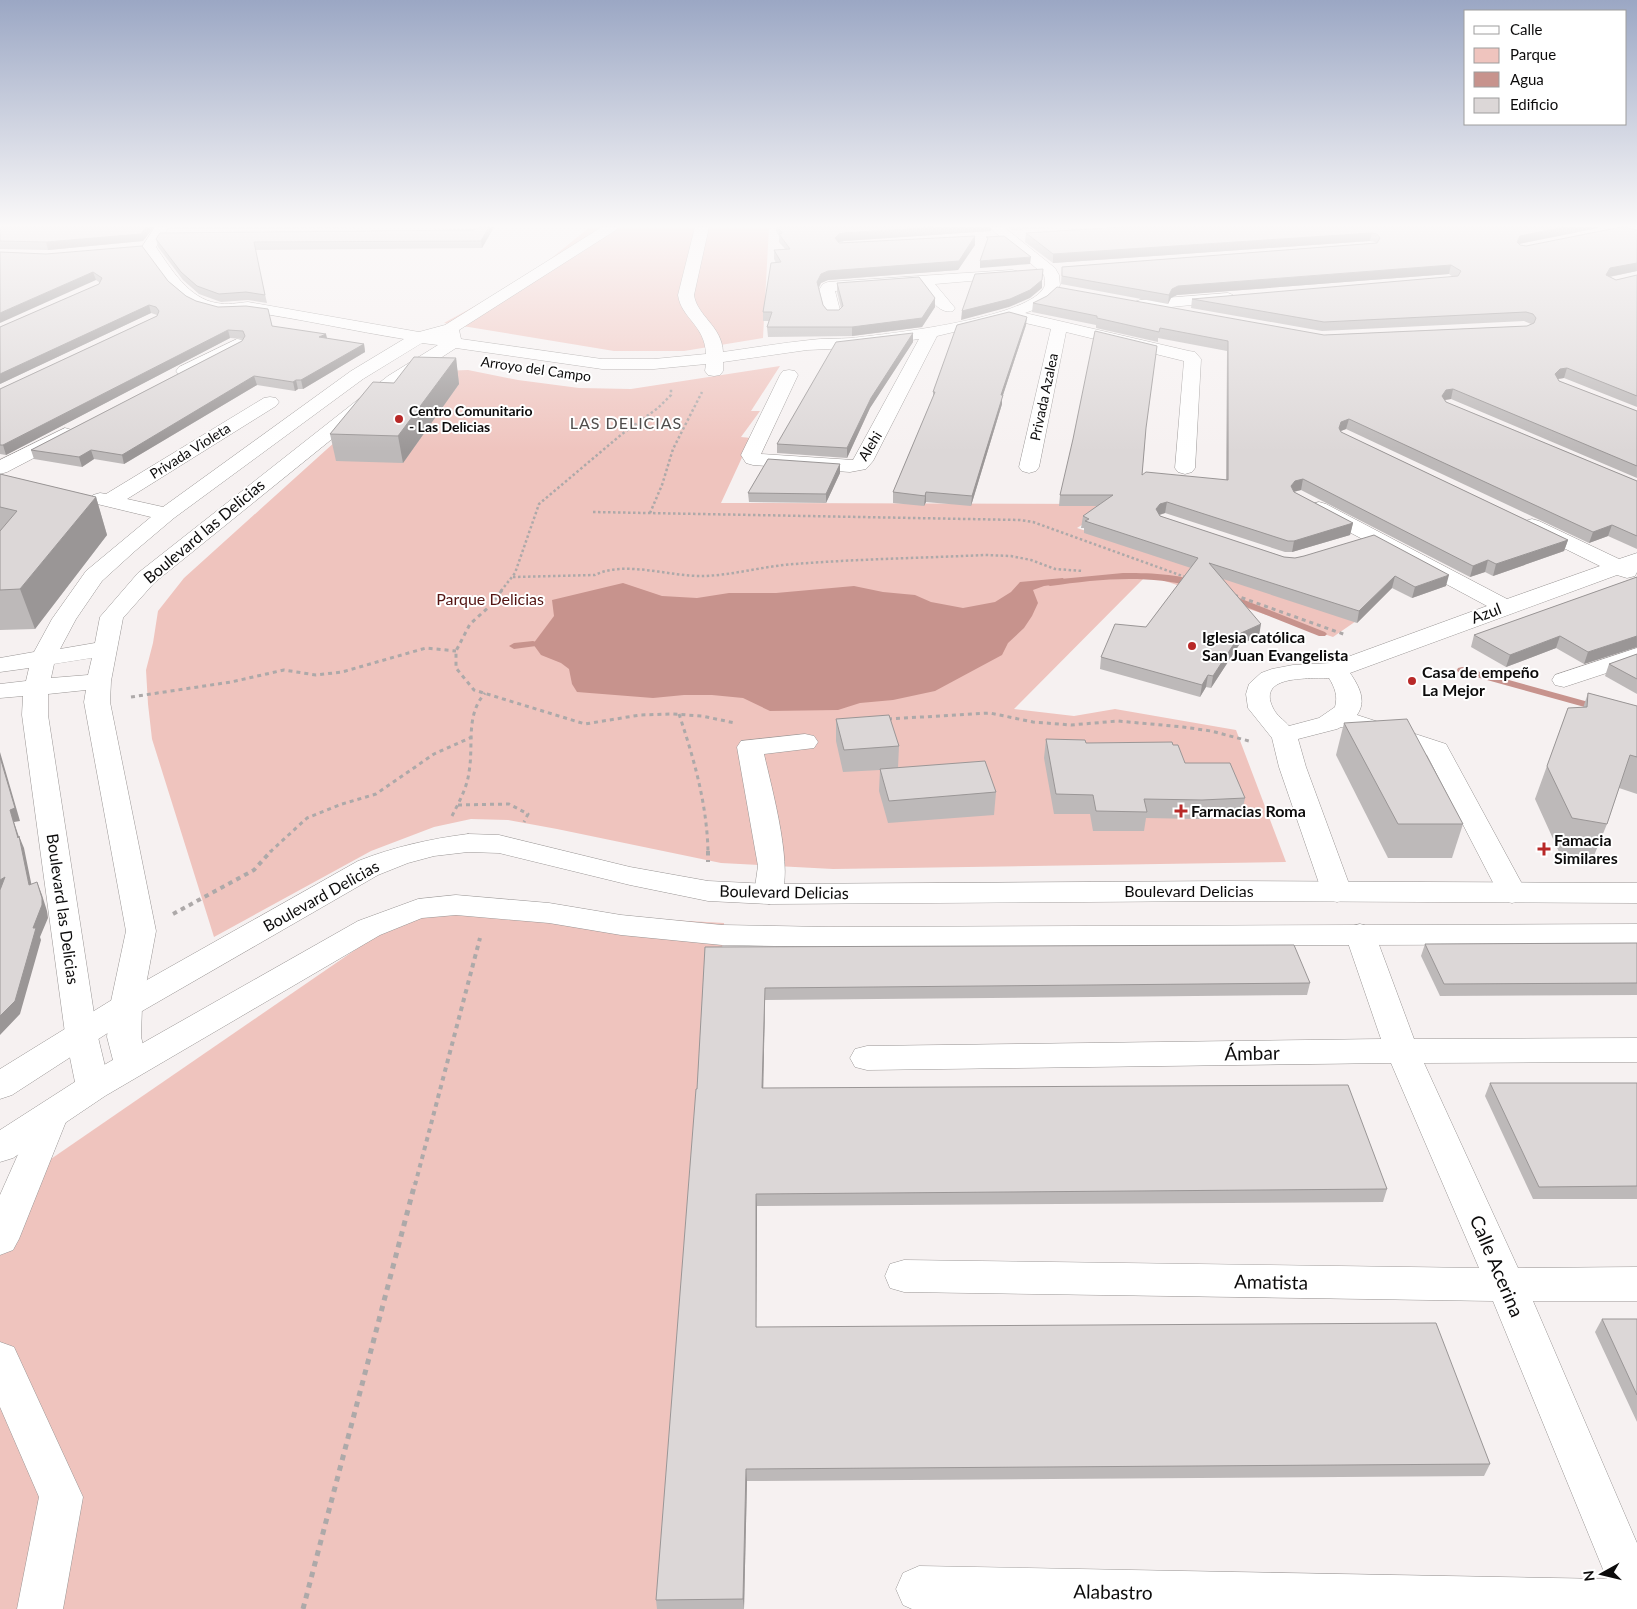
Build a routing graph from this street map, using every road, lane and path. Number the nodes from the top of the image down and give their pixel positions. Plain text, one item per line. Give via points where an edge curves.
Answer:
1 (200, 302) edge
2 (494, 302) edge
3 (687, 302) edge
4 (830, 302) edge
5 (943, 302) edge
6 (1035, 302) edge
7 (1122, 302) edge
8 (1176, 302) edge
9 (1140, 305) junction
10 (948, 308) dead end
11 (833, 314) edge
12 (1007, 314) junction
13 (1196, 316) edge
14 (1059, 328) junction
15 (931, 331) junction
16 (432, 342) junction
17 (237, 344) edge
18 (715, 365) junction
19 (789, 375) dead end
20 (668, 376) junction
21 (166, 380) edge
22 (270, 402) dead end
23 (79, 426) edge
24 (1029, 467) dead end
25 (0, 468) edge
26 (1185, 468) dead end
27 (83, 495) edge
28 (1300, 498) edge
29 (109, 501) junction
30 (593, 512) dead end
31 (650, 513) junction
32 (167, 514) junction
33 (1515, 517) edge
34 (1372, 538) junction
35 (1346, 546) edge
36 (1631, 567) edge
37 (1083, 571) dead end
38 (513, 577) junction
39 (1192, 580) edge
40 (1230, 593) edge
41 (1504, 606) junction
42 (104, 649) junction
43 (1389, 650) junction
44 (456, 651) junction
45 (1637, 655) edge
46 (44, 657) junction
47 (0, 664) edge
48 (1336, 670) junction
49 (1564, 680) dead end
50 (36, 688) junction
51 (0, 691) edge
52 (98, 692) junction
53 (485, 693) junction
54 (679, 714) junction
55 (1340, 718) junction
56 (882, 720) edge
57 (737, 723) dead end
58 (472, 736) junction
59 (805, 742) dead end
60 (1285, 742) junction
61 (458, 805) junction
62 (434, 847) junction
63 (512, 847) junction
64 (708, 891) junction
65 (1337, 892) junction
66 (1512, 893) junction
67 (1637, 893) edge
68 (769, 894) junction
69 (488, 908) junction
70 (141, 931) junction
71 (1360, 934) junction
72 (1637, 934) edge
73 (126, 1006) junction
74 (81, 1033) junction
75 (1637, 1050) edge
76 (1402, 1051) junction
77 (867, 1058) dead end
78 (131, 1064) junction
79 (0, 1086) edge
80 (93, 1086) junction
81 (52, 1114) junction
82 (0, 1148) edge
83 (0, 1239) edge
84 (904, 1276) dead end
85 (1637, 1284) edge
86 (1506, 1286) junction
87 (0, 1360) edge
88 (919, 1589) dead end
89 (1637, 1597) edge
90 (1637, 1603) edge
91 (40, 1609) edge
92 (303, 1609) edge

1 - 16 street, Arroyo del Campo via 217,308 229,318
2 - 16 street
3 - 18 street via 714,338
4 - 11 street
5 - 10 street
6 - 12 street, Arroyo del Campo
7 - 9 street
8 - 9 street
9 - 13 street
12 - 14 street
12 - 15 street, Arroyo del Campo
14 - 24 street, Privada Azalea
14 - 26 street via 1182,353 1193,360
15 - 18 street, Arroyo del Campo via 859,342 817,355
15 - 19 street, Alehi via 864,461 859,465 753,459 751,455
16 - 18 street, Arroyo del Campo via 601,364
16 - 20 street, Arroyo del Campo via 612,379
16 - 32 street, Boulevard las Delicias via 357,375
16 - 42 street, Boulevard las Delicias via 394,380 146,578 112,618
17 - 21 street
18 - 20 street, Arroyo del Campo
18 - 31 path via 672,449
20 - 38 path via 671,395 658,408 539,504
22 - 29 street, Privada Violeta
23 - 25 street
27 - 29 street
28 - 34 street
29 - 32 street
30 - 31 path
31 - 39 path via 1020,520
32 - 46 street, Boulevard las Delicias via 94,576 64,619
33 - 36 street
34 - 35 street
34 - 41 street
36 - 41 street, Azul
37 - 38 path via 1055,569 1011,556 985,555 793,564 705,576 622,568 595,575
38 - 44 path via 491,606 470,624
40 - 43 path
41 - 43 street, Azul
42 - 46 street
42 - 52 street, Boulevard las Delicias
43 - 48 street, Azul
44 - 52 path via 426,648 342,672 316,675 284,670 231,682
44 - 53 path via 456,668 474,690
45 - 49 street
46 - 47 street
46 - 50 street, Boulevard las Delicias
48 - 55 street via 1350,697 1348,711
48 - 60 street, Azul via 1294,672 1268,680 1262,686 1258,693 1263,713
50 - 51 street
50 - 52 street
50 - 74 street, Boulevard las Delicias via 35,715
52 - 70 street, Boulevard las Delicias
53 - 54 path via 585,724 640,714
53 - 58 path via 474,715
54 - 57 path
54 - 64 path via 692,754 709,832
55 - 60 street
55 - 66 street via 1437,750
56 - 60 path via 990,713 1033,722 1071,725 1118,722
58 - 61 path via 469,772
58 - 70 path via 434,754 376,794 307,818 276,844 254,870
59 - 68 street via 750,747 772,866
60 - 65 street, Azul
61 - 62 path
61 - 63 path via 509,804 528,814
62 - 63 street, Boulevard Delicias via 468,843
62 - 73 street, Boulevard Delicias via 368,868
63 - 64 street, Boulevard Delicias
64 - 68 street, Boulevard Delicias
65 - 66 street, Boulevard Delicias
65 - 68 street, Boulevard Delicias
66 - 67 street, Boulevard Delicias
69 - 71 street via 722,935
69 - 78 street via 456,905 418,909 369,928
69 - 92 path
70 - 73 street, Boulevard las Delicias
71 - 72 street
71 - 76 street, Calle Acerina
73 - 74 street, Boulevard Delicias
73 - 78 street, Boulevard las Delicias via 124,1037
74 - 79 street, Boulevard Delicias
74 - 80 street, Boulevard las Delicias
75 - 76 street, Ámbar
76 - 77 street, Ámbar
76 - 86 street, Calle Acerina
78 - 80 street
80 - 81 street
81 - 82 street
81 - 83 street
84 - 86 street, Amatista
85 - 86 street, Amatista
86 - 89 street, Calle Acerina
87 - 91 street via 61,1497
88 - 90 street, Alabastro

